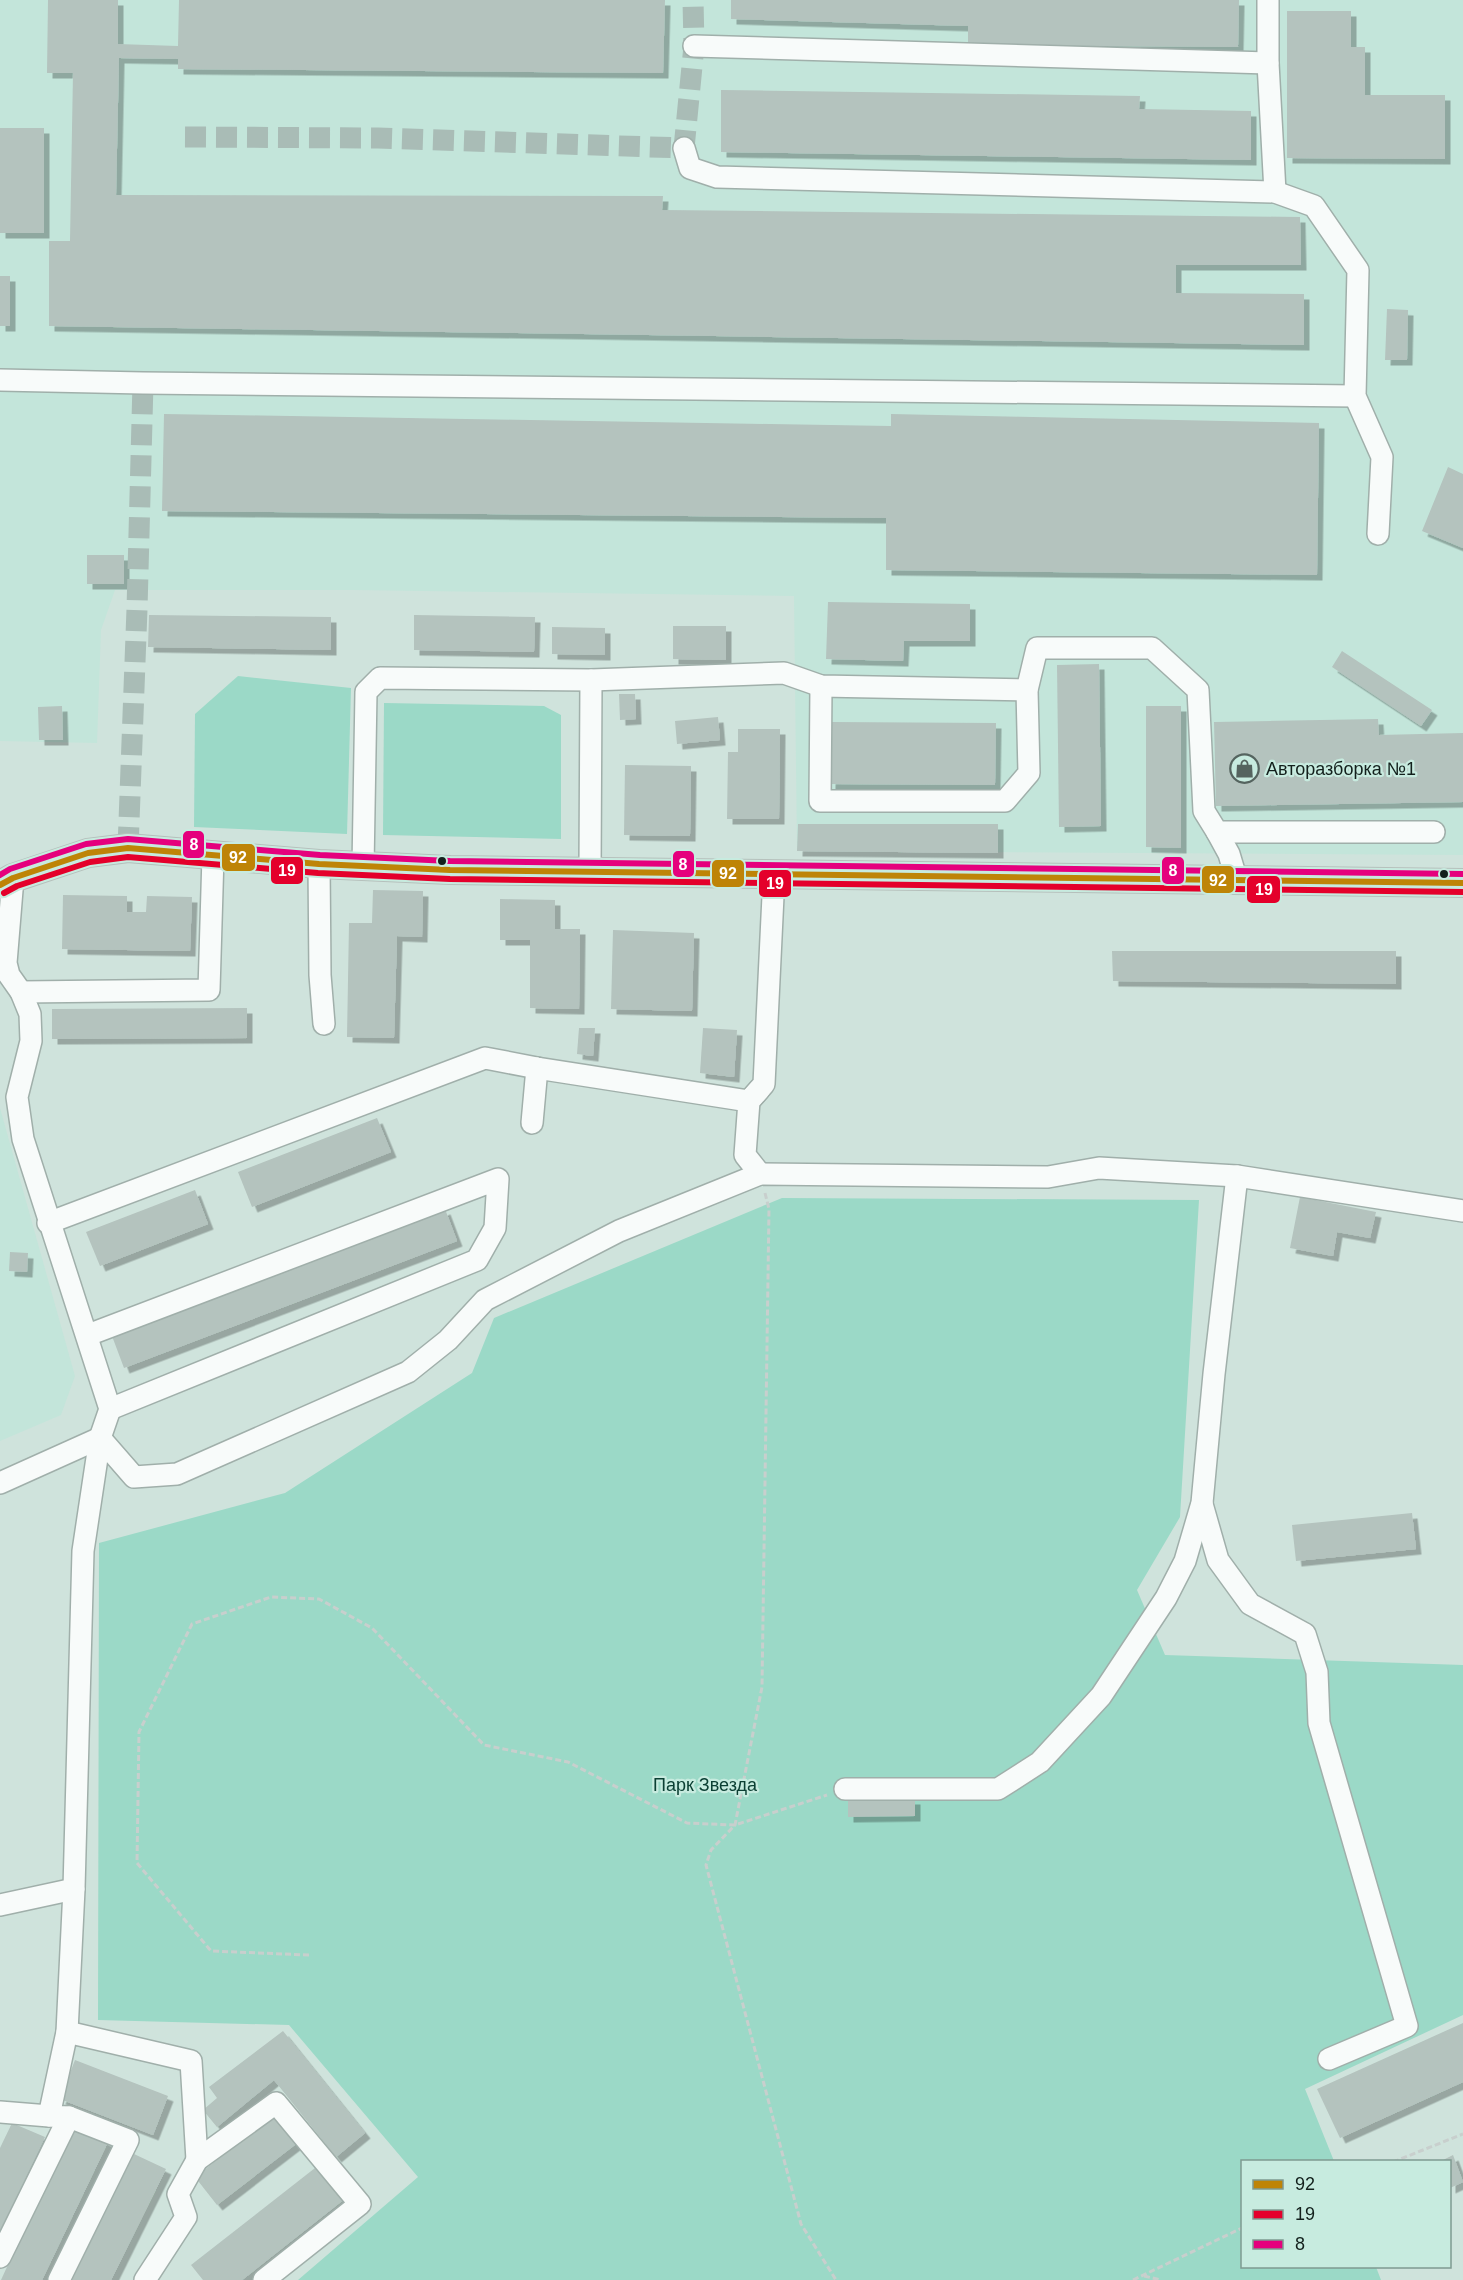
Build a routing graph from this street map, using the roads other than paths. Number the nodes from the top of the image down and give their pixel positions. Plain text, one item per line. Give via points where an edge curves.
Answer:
1 (1268, 0) edge
2 (694, 46) dead end
3 (1268, 63) junction
4 (684, 148) dead end
5 (1275, 192) junction
6 (0, 380) edge
7 (1355, 396) junction
8 (1378, 534) dead end
9 (591, 680) junction
10 (821, 687) junction
11 (1027, 690) junction
12 (1217, 832) junction
13 (1434, 832) dead end
14 (213, 856) junction
15 (319, 864) junction
16 (363, 867) junction
17 (590, 872) junction
18 (774, 875) junction
19 (1237, 881) junction
20 (7, 882) edge
21 (1463, 883) edge
22 (21, 992) junction
23 (324, 1024) dead end
24 (537, 1068) junction
25 (749, 1101) junction
26 (532, 1123) dead end
27 (760, 1174) junction
28 (1237, 1176) junction
29 (1463, 1211) edge
30 (48, 1223) junction
31 (88, 1335) junction
32 (110, 1410) junction
33 (100, 1438) junction
34 (0, 1483) edge
35 (1202, 1503) junction
36 (845, 1789) road end
37 (74, 1889) junction
38 (0, 1905) edge
39 (67, 2032) junction
40 (1329, 2059) dead end
41 (2, 2117) edge
42 (59, 2117) junction
43 (197, 2160) junction
44 (0, 2257) edge
45 (59, 2280) edge
46 (145, 2280) edge
47 (264, 2280) edge

1 - 3 street
2 - 3 street
3 - 5 street
4 - 5 street via 690,168 717,177
5 - 7 street via 1314,206 1358,270
6 - 7 street
7 - 8 street via 1382,457
9 - 10 street via 784,673
9 - 16 street via 380,678 366,692
9 - 17 street
10 - 11 street
10 - 11 street via 820,801 1005,801 1029,773
11 - 12 street via 1037,648 1152,648 1198,690 1204,811
12 - 13 street
12 - 19 street
14 - 15 main road
14 - 20 main road via 128,848 88,853
14 - 22 street via 209,990
15 - 16 main road
15 - 23 street
16 - 17 main road
17 - 18 main road
18 - 19 main road
18 - 25 street via 764,1084
19 - 21 main road
20 - 22 street via 6,963
22 - 30 street via 30,1014 31,1041 17,1097 22,1139
24 - 25 street
24 - 26 street
24 - 30 street via 485,1058
25 - 27 street via 745,1155
27 - 28 street via 1048,1177 1099,1168
27 - 33 street via 619,1231 485,1300 448,1340 408,1372 177,1474 134,1478
28 - 29 street
28 - 35 street
30 - 31 street
31 - 32 street
31 - 32 street via 498,1179 495,1228 477,1260
32 - 33 street
33 - 34 street
33 - 37 street via 83,1551
35 - 36 street via 1185,1561 1166,1598 1101,1696 1040,1762 998,1789
35 - 40 street via 1218,1560 1250,1604 1305,1634 1317,1672 1319,1723 1407,2026
37 - 38 street
37 - 39 street
39 - 42 street
39 - 43 street via 191,2061
41 - 42 street
42 - 44 street
42 - 45 street via 128,2140
43 - 46 street via 178,2194 186,2217
43 - 47 street via 276,2103 360,2205

